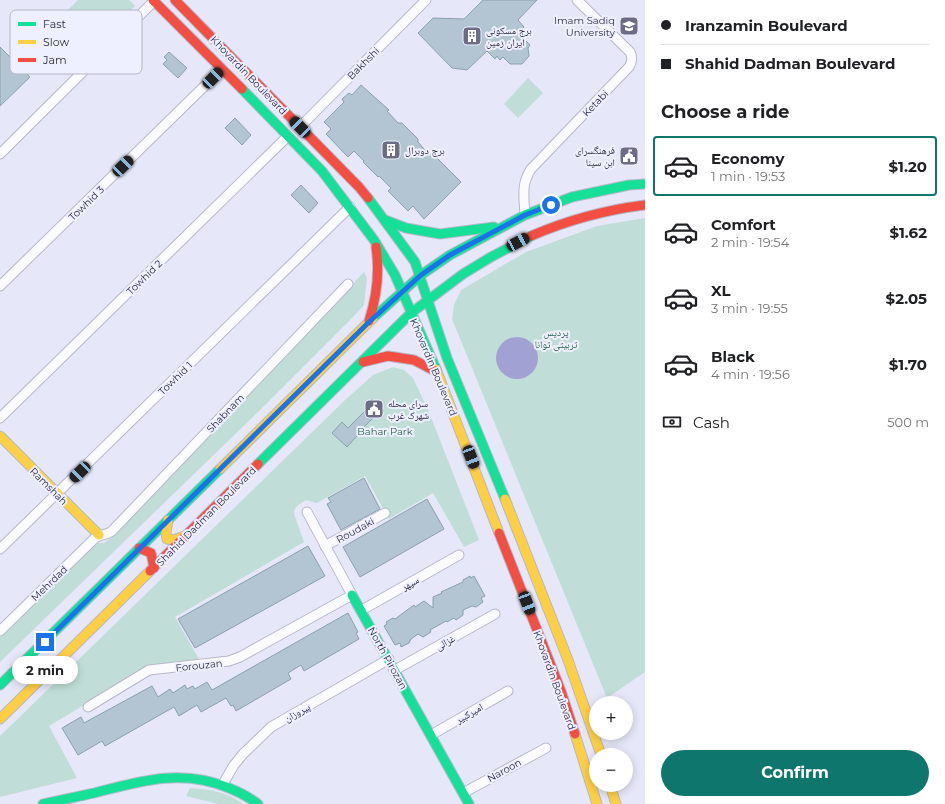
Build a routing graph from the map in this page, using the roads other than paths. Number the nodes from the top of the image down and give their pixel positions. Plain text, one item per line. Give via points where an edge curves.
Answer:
1 (154, 0) edge
2 (175, 0) edge
3 (426, 0) edge
4 (577, 0) edge
5 (142, 12) edge
6 (191, 16) junction
7 (180, 27) junction
8 (222, 69) junction
9 (80, 74) edge
10 (300, 127) junction
11 (288, 136) junction
12 (0, 154) edge
13 (645, 184) edge
14 (645, 205) edge
15 (350, 207) junction
16 (525, 215) junction
17 (385, 220) junction
18 (503, 226) junction
19 (374, 240) junction
20 (421, 275) junction
21 (348, 284) dead end
22 (0, 286) edge
23 (402, 291) junction
24 (428, 299) junction
25 (411, 313) junction
26 (368, 323) junction
27 (362, 362) junction
28 (437, 372) junction
29 (0, 418) edge
30 (0, 436) edge
31 (57, 494) junction
32 (307, 512) dead end
33 (385, 513) dead end
34 (168, 520) junction
35 (99, 535) junction
36 (187, 535) junction
37 (325, 546) junction
38 (139, 548) junction
39 (0, 549) edge
40 (459, 555) dead end
41 (154, 568) junction
42 (352, 595) junction
43 (362, 610) junction
44 (495, 614) dead end
45 (0, 631) edge
46 (389, 659) junction
47 (395, 670) junction
48 (0, 685) edge
49 (508, 691) dead end
50 (88, 707) dead end
51 (0, 719) edge
52 (431, 735) junction
53 (546, 748) dead end
54 (599, 748) edge
55 (223, 784) junction
56 (612, 792) edge
57 (463, 793) junction
58 (43, 804) edge
59 (258, 804) edge
60 (469, 804) edge
61 (597, 804) edge
62 (616, 804) edge

1 - 5 street
1 - 7 main road, Khovardin Boulevard
2 - 6 main road, Khovardin Boulevard
3 - 10 street, Bakhshi
4 - 16 street, Ketabi via 630,52 632,62 531,169 524,184
6 - 7 main road
6 - 10 main road, Khovardin Boulevard
7 - 8 main road, Khovardin Boulevard
8 - 11 main road, Khovardin Boulevard
8 - 22 street, Towhid 3
9 - 12 street
10 - 17 main road, Khovardin Boulevard via 359,187
11 - 15 main road, Khovardin Boulevard via 322,171
11 - 29 street, Towhid 2
13 - 16 main road via 572,197
14 - 24 main road, Shahid Dadman Boulevard via 578,217 530,236 488,258
15 - 19 main road, Khovardin Boulevard
15 - 31 street, Towhid 1
16 - 18 main road
17 - 18 main road via 406,228 440,234
17 - 20 main road, Khovardin Boulevard via 415,262
18 - 20 main road via 450,255
19 - 23 main road, Khovardin Boulevard
19 - 26 main road via 379,276 376,300
20 - 23 main road
20 - 24 main road, Khovardin Boulevard
21 - 35 street, Shabnam via 112,531
23 - 25 main road, Khovardin Boulevard
23 - 26 main road
24 - 25 main road, Shahid Dadman Boulevard
24 - 54 main road, Khovardin Boulevard via 455,378 539,586
25 - 27 main road, Shahid Dadman Boulevard
25 - 28 main road, Khovardin Boulevard
26 - 34 main road
27 - 28 main road via 388,356 414,360
27 - 36 main road, Shahid Dadman Boulevard
28 - 61 main road, Khovardin Boulevard via 561,691
30 - 31 main road, Ramshah
31 - 35 main road, Ramshah
31 - 39 street, Towhid 1
32 - 37 street, North Pirozan
33 - 37 street, Roudaki
34 - 36 main road via 164,535 166,538 175,540
34 - 38 main road
35 - 45 street, Mehrdad
36 - 41 main road, Shahid Dadman Boulevard
37 - 42 street, North Pirozan
38 - 41 main road via 151,553
38 - 48 main road
40 - 43 street, سپهر
41 - 51 main road, Shahid Dadman Boulevard
42 - 43 main road, North Pirozan
42 - 50 street, Forouzan via 234,659 149,670
43 - 46 main road, North Pirozan
44 - 47 street, غزالی
46 - 47 main road, North Pirozan
46 - 55 street, پیروزان via 271,727 243,754
47 - 52 main road, North Pirozan
49 - 52 street, امیرکبیر
52 - 57 main road, North Pirozan
53 - 57 street, Naroon
55 - 58 main road via 203,778 169,776
55 - 59 main road
56 - 62 main road
57 - 60 main road, North Pirozan

